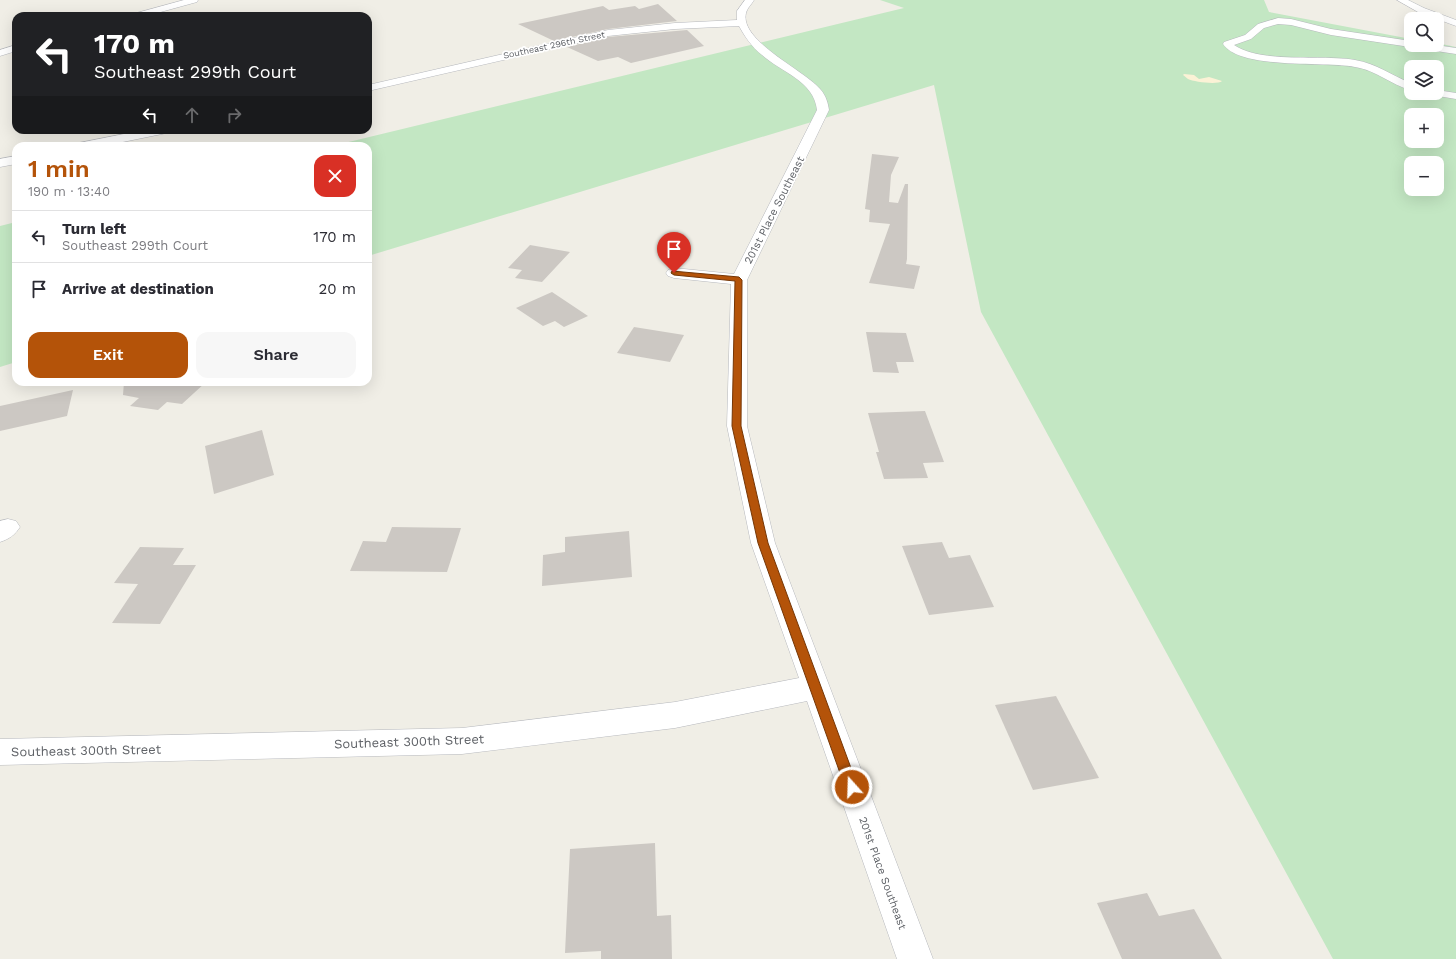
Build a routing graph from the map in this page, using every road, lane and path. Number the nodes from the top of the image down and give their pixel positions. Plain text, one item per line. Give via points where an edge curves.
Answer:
1 (194, 0) edge
2 (750, 0) edge
3 (1401, 0) edge
4 (150, 12) edge
5 (742, 23) junction
6 (1456, 23) edge
7 (1404, 43) edge
8 (1444, 48) edge
9 (12, 49) edge
10 (1456, 50) edge
11 (0, 53) edge
12 (372, 85) edge
13 (1404, 85) edge
14 (1444, 94) edge
15 (1456, 96) edge
16 (142, 134) edge
17 (104, 142) edge
18 (12, 161) edge
19 (0, 163) edge
20 (674, 273) dead end
21 (739, 280) junction
22 (815, 686) junction
23 (0, 752) edge
24 (915, 959) edge

1 - 4 street
2 - 5 street via 742,12
3 - 6 street
5 - 12 street, Southeast 296th Street via 674,26 608,33
5 - 21 street, 201st Place Southeast via 765,53 810,84 818,93 823,110
7 - 13 street via 1278,21 1261,26 1248,37 1228,44 1232,49 1260,57 1353,62 1379,70
8 - 10 street
9 - 11 street
14 - 15 street
16 - 17 street
18 - 19 street
20 - 21 street
21 - 22 street, 201st Place Southeast via 737,426 763,543
22 - 23 street, Southeast 300th Street via 675,715 462,740
22 - 24 street, 201st Place Southeast

